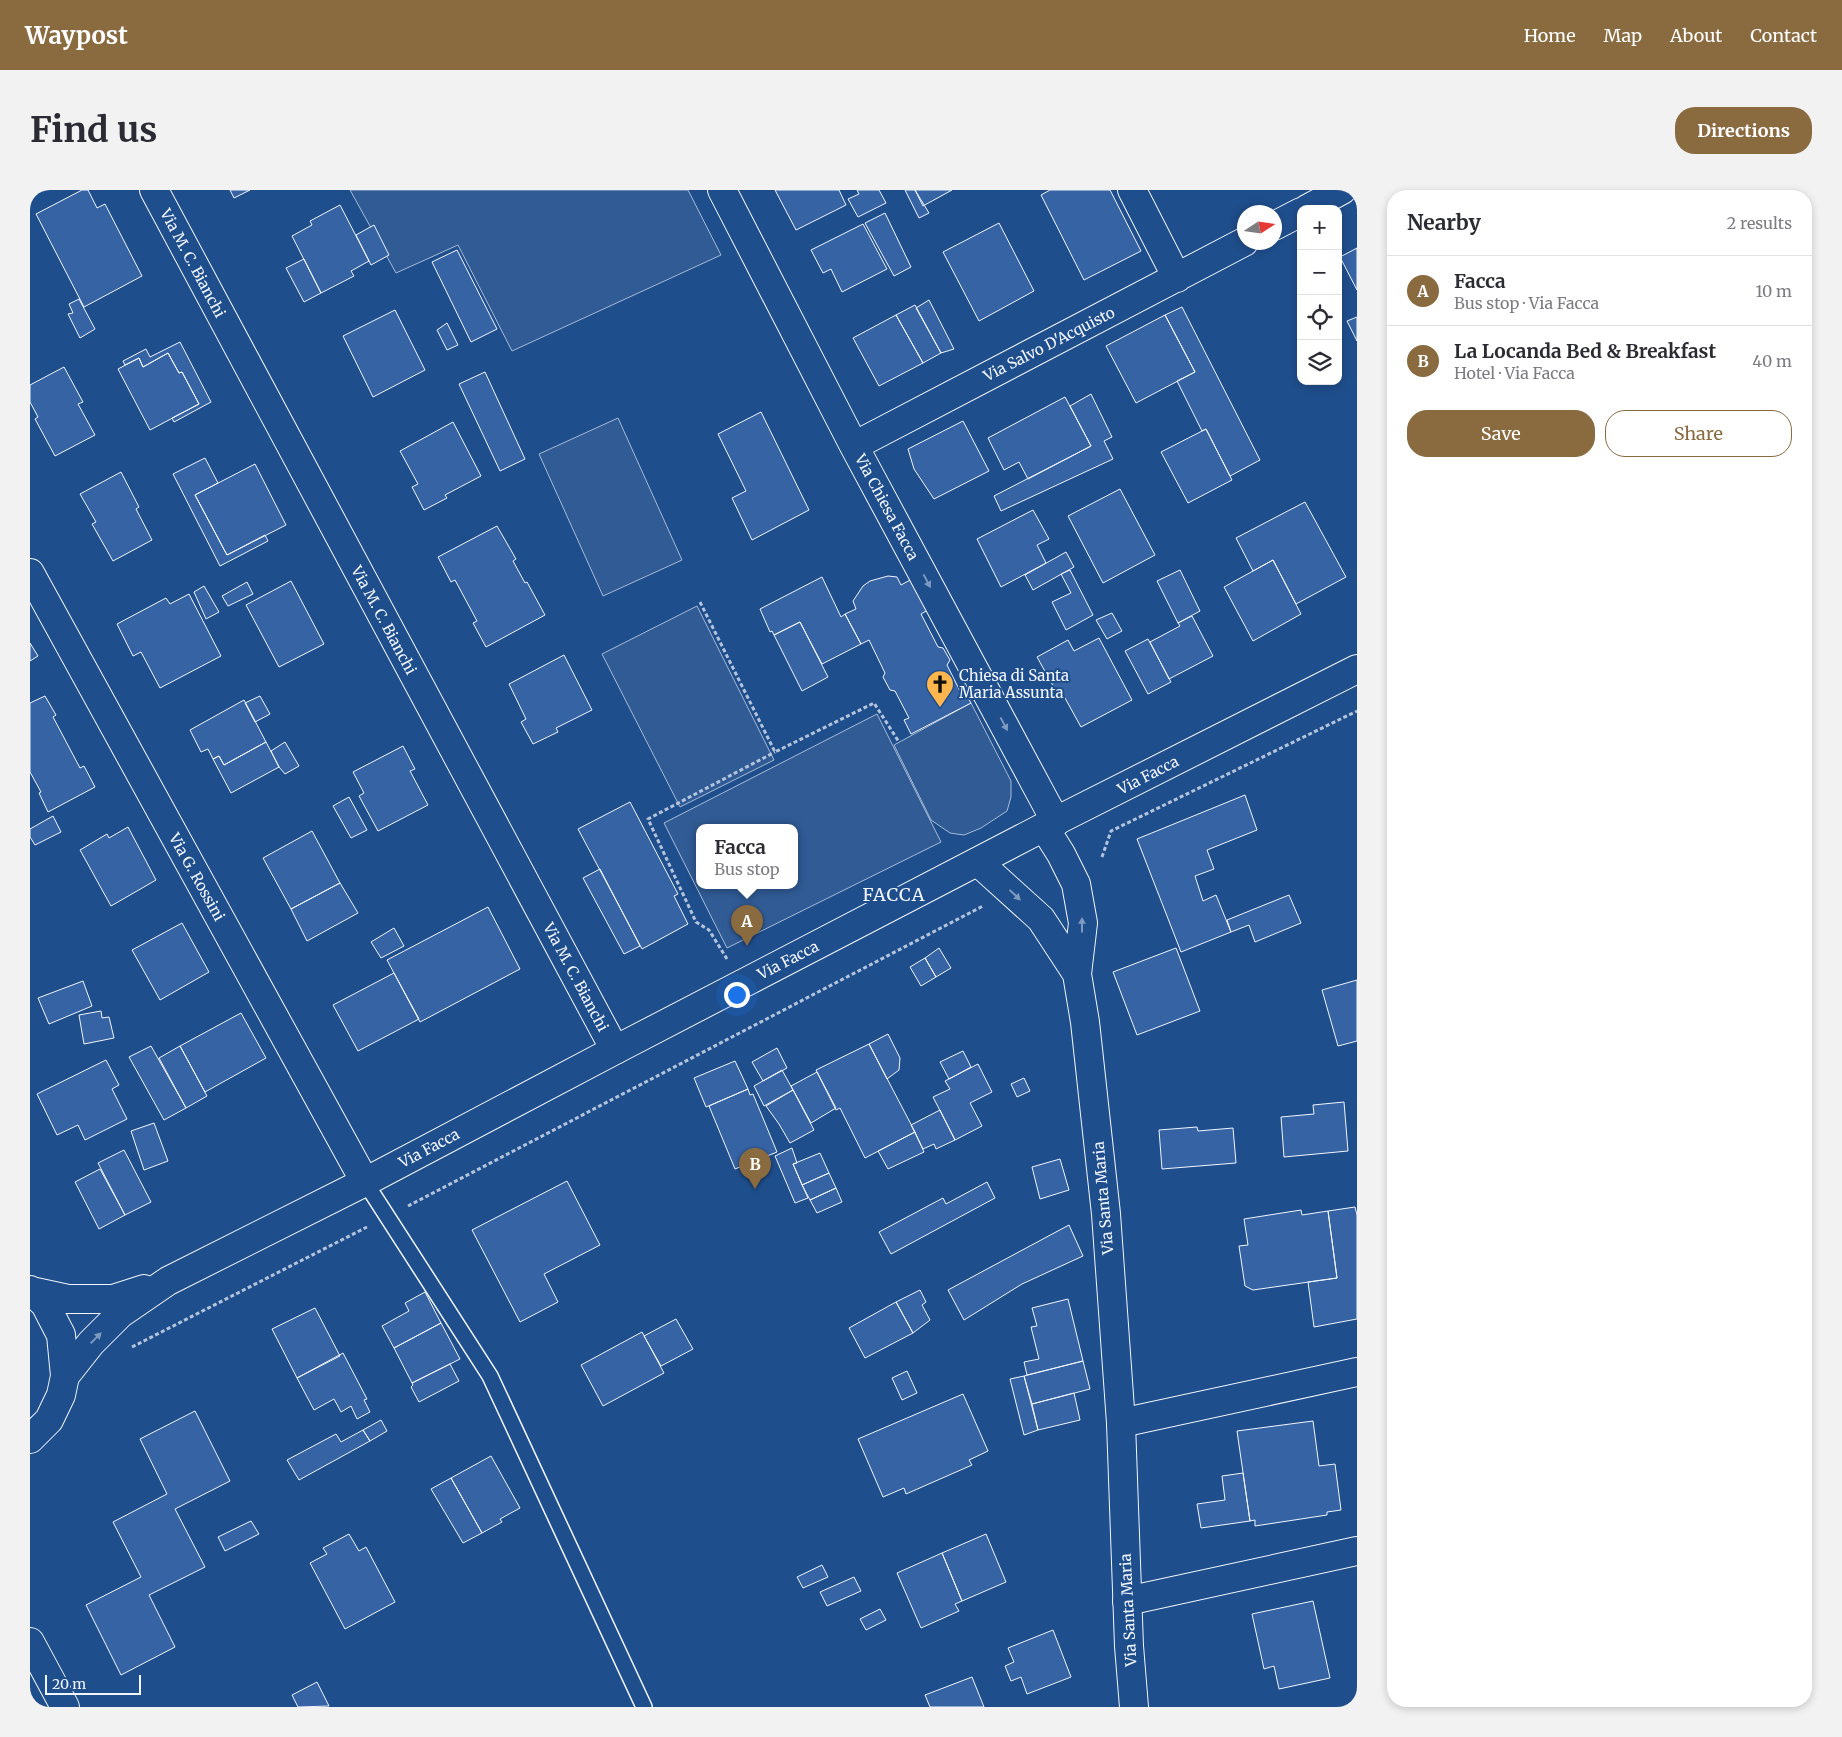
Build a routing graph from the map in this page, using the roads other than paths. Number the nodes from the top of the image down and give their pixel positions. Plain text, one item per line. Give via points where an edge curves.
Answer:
1 (154, 190) edge
2 (722, 190) edge
3 (1132, 190) edge
4 (1342, 190) edge
5 (1314, 205) edge
6 (1297, 214) edge
7 (1282, 222) edge
8 (1237, 246) edge
9 (1177, 278) junction
10 (854, 446) junction
11 (30, 573) edge
12 (1357, 670) edge
13 (1050, 824) junction
14 (978, 862) junction
15 (1078, 974) junction
16 (615, 1050) junction
17 (364, 1182) junction
18 (168, 1281) junction
19 (30, 1290) edge
20 (1357, 1372) edge
21 (65, 1376) junction
22 (1121, 1423) junction
23 (30, 1440) edge
24 (1357, 1551) edge
25 (1127, 1601) junction
26 (30, 1642) edge
27 (65, 1707) edge
28 (644, 1707) edge
29 (1134, 1707) edge

1 - 16 street, Via M. C. Bianchi
2 - 10 street, Via Chiesa Facca
3 - 9 street
4 - 5 street
6 - 7 street
8 - 9 street, Via Salvo D'Acquisto
9 - 10 street, Via Salvo D'Acquisto
10 -> 13 street, Via Chiesa Facca
11 - 17 street, Via G. Rossini
12 - 13 street, Via Facca
13 - 14 street, Via Facca
15 -> 13 street, Via Santa Maria via 1083,923 1076,884
14 -> 15 street, Via Santa Maria via 1041,919
14 - 16 street, Via Facca
15 - 22 street, Via Santa Maria via 1106,1214
16 - 17 street, Via Facca
17 - 18 street, Via Facca
17 - 28 lane via 490,1376
18 - 19 street, Via Facca via 113,1299 68,1299
21 -> 18 street, Via Facca via 120,1314
19 - 21 street via 45,1304 61,1335
20 - 22 street
21 - 23 street via 61,1395 49,1420
22 - 25 street, Via Santa Maria
24 - 25 street
25 - 29 street, Via Santa Maria
26 - 27 street

